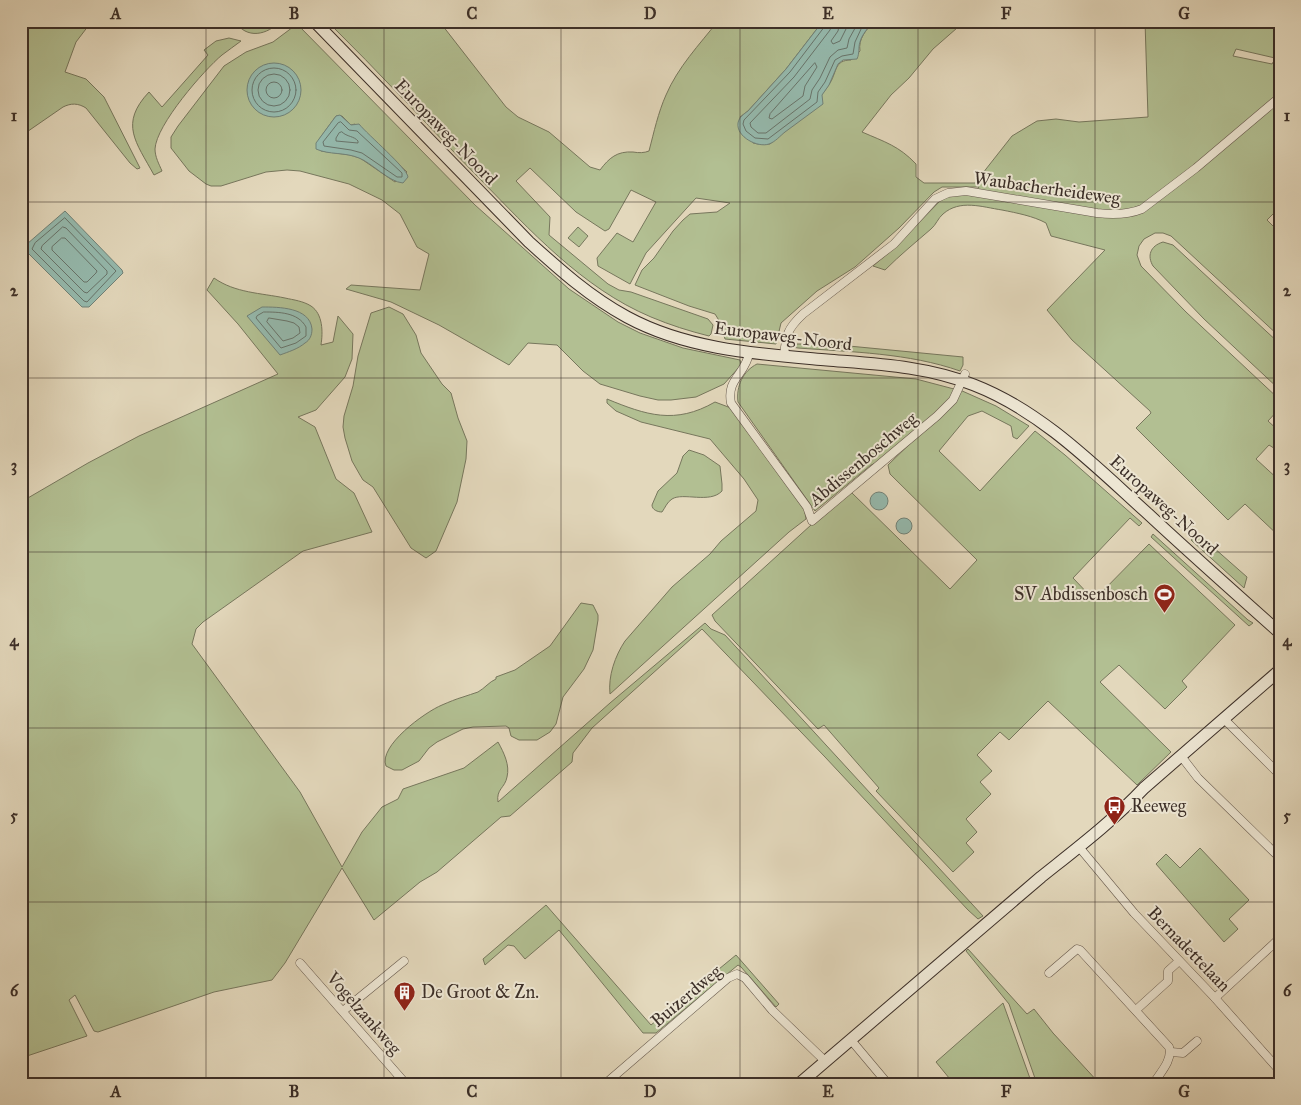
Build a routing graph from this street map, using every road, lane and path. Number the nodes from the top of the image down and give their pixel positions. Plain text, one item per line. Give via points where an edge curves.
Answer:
1 (314, 21) edge
2 (1280, 98) edge
3 (749, 352) junction
4 (784, 356) junction
5 (964, 377) junction
6 (1280, 633) edge
7 (1280, 670) edge
8 (1224, 719) junction
9 (1181, 756) junction
10 (1280, 776) edge
11 (1079, 847) junction
12 (1280, 858) edge
13 (1280, 938) edge
14 (404, 961) dead end
15 (1179, 961) junction
16 (300, 963) dead end
17 (1050, 973) dead end
18 (1215, 998) junction
19 (1136, 1010) junction
20 (344, 1011) junction
21 (851, 1040) junction
22 (1197, 1041) dead end
23 (1171, 1052) junction
24 (825, 1061) junction
25 (1280, 1071) edge
26 (406, 1084) edge
27 (605, 1084) edge
28 (799, 1084) edge
29 (888, 1084) edge
30 (1152, 1084) edge

1 - 3 street, Europaweg-Noord via 529,242 586,290 647,326 700,343
2 - 4 street, Waubacherheideweg via 1196,168 1132,213 1097,213 966,191 936,199 894,244 792,325 785,341
3 - 4 street, Europaweg-Noord
3 - 5 street, Abdissenboschweg via 748,360 731,384 731,403 807,507 812,521 937,416 953,400
4 - 5 street, Europaweg-Noord via 888,365
5 - 6 street, Europaweg-Noord via 1039,420 1060,437
7 - 8 street
8 - 9 street
8 - 10 street
9 - 11 street
9 - 12 street via 1198,778
11 - 15 street, Bernadettelaan via 1134,914
11 - 21 street
13 - 18 street
14 - 20 street
15 - 18 street, Bernadettelaan
15 - 19 street via 1168,970 1168,981
16 - 20 street, Vogelzankweg
17 - 19 street via 1074,950 1080,950
18 - 25 street, Bernadettelaan
19 - 23 street
20 - 26 street, Vogelzankweg
21 - 24 street
21 - 29 street
22 - 23 street via 1183,1053
23 - 30 street
24 - 27 street, Buizerdweg via 772,1010 745,978 737,974 728,978
24 - 28 street

